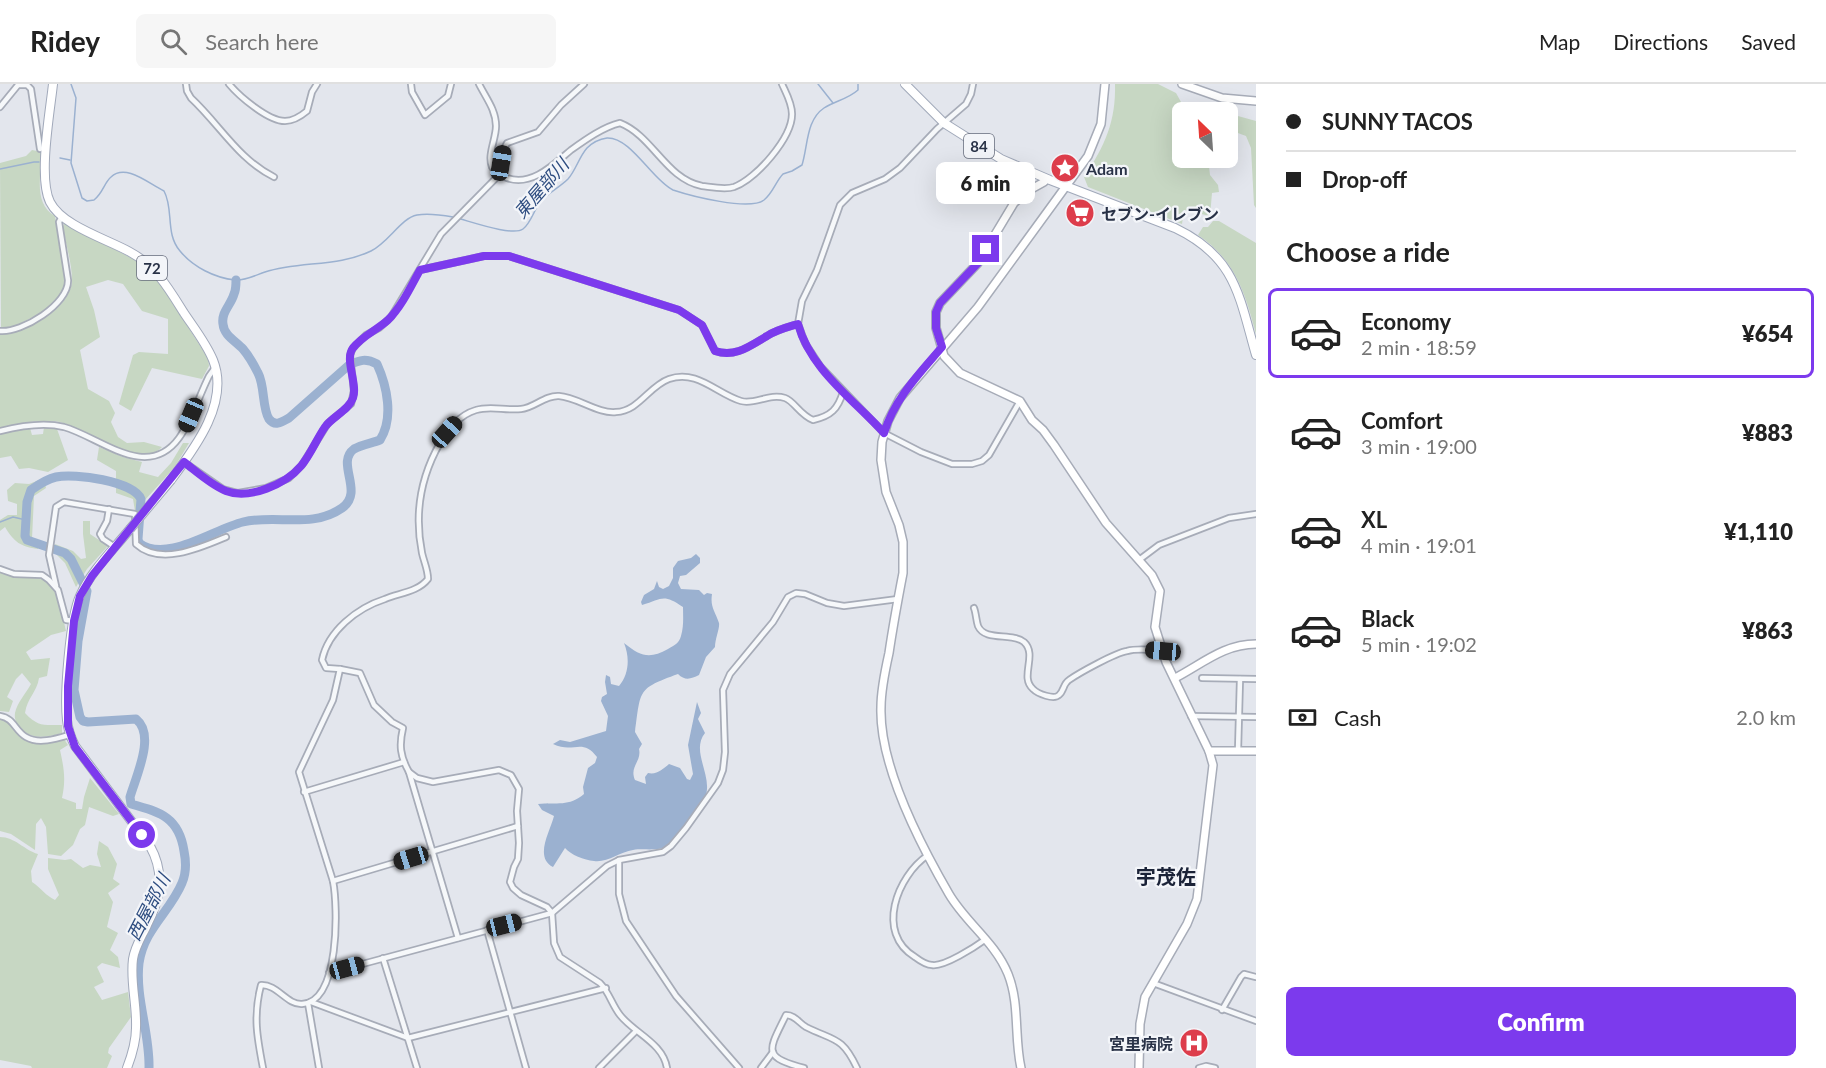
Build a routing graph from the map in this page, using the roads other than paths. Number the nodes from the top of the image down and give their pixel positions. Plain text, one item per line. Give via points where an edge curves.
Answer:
1 (53, 84) edge
2 (186, 84) edge
3 (229, 84) edge
4 (317, 84) edge
5 (411, 84) edge
6 (451, 84) edge
7 (479, 84) edge
8 (584, 84) edge
9 (782, 84) edge
10 (905, 84) edge
11 (974, 84) edge
12 (1105, 84) edge
13 (1182, 84) edge
14 (1256, 102) edge
15 (0, 107) edge
16 (944, 123) junction
17 (40, 149) dead end
18 (500, 175) junction
19 (274, 177) dead end
20 (1044, 182) dead end
21 (1067, 185) junction
22 (62, 216) junction
23 (420, 270) junction
24 (798, 324) junction
25 (0, 331) edge
26 (942, 347) junction
27 (1256, 355) edge
28 (215, 368) junction
29 (843, 392) junction
30 (1020, 401) junction
31 (0, 431) edge
32 (884, 433) junction
33 (184, 462) junction
34 (109, 509) junction
35 (1256, 514) edge
36 (226, 537) dead end
37 (116, 547) junction
38 (1139, 560) junction
39 (0, 569) edge
40 (56, 586) junction
41 (898, 599) junction
42 (975, 608) dead end
43 (74, 621) junction
44 (1256, 644) edge
45 (1163, 651) junction
46 (340, 669) junction
47 (1175, 678) junction
48 (1202, 678) dead end
49 (1240, 679) junction
50 (1256, 679) edge
51 (0, 716) edge
52 (1191, 716) junction
53 (1239, 716) junction
54 (1256, 717) edge
55 (70, 735) junction
56 (1209, 751) junction
57 (1238, 751) junction
58 (1256, 751) edge
59 (404, 762) junction
60 (409, 772) junction
61 (304, 792) junction
62 (518, 826) junction
63 (432, 852) junction
64 (928, 855) junction
65 (619, 861) junction
66 (333, 881) junction
67 (552, 913) junction
68 (488, 930) junction
69 (458, 938) junction
70 (986, 939) junction
71 (384, 958) junction
72 (329, 973) junction
73 (1256, 977) edge
74 (1153, 984) junction
75 (606, 988) junction
76 (310, 1002) junction
77 (1222, 1010) junction
78 (510, 1012) junction
79 (1256, 1021) edge
80 (636, 1031) junction
81 (408, 1038) junction
82 (773, 1052) junction
83 (127, 1068) edge
84 (263, 1068) edge
85 (320, 1068) edge
86 (417, 1068) edge
87 (525, 1068) edge
88 (599, 1068) edge
89 (667, 1068) edge
90 (739, 1068) edge
91 (761, 1068) edge
92 (804, 1068) edge
93 (857, 1068) edge
94 (1021, 1068) edge
95 (1139, 1068) edge
96 (1200, 1068) edge
97 (1215, 1068) edge

1 - 22 main road via 45,182 51,204
2 - 19 street via 191,99 233,145 261,171
3 - 4 street via 247,101 280,121 307,111
5 - 6 street via 425,115 448,96
7 - 18 street via 495,115 490,155 494,170
8 - 18 street via 538,132 507,143
9 - 18 street via 792,113 785,139 763,165 734,187 701,186 683,179 636,131 620,123 601,131 537,175 524,180
10 - 16 main road, 84
11 - 16 street via 966,104
12 - 21 street via 1098,136
13 - 14 street via 1222,98
15 - 17 street via 18,85 31,89
16 - 21 main road, 84 via 1001,159
16 - 24 street via 900,168 852,193 840,205 802,301
18 - 23 street via 441,234
20 - 26 street via 1014,203 978,263 940,303 934,319
21 - 26 street via 978,307
21 - 27 main road, 84 via 1189,234 1210,249 1237,289
22 - 25 street via 59,222 69,286 66,292 44,314
22 - 28 main road, 72 via 132,253 156,271 206,346
23 - 24 street via 484,256 509,256 679,310 702,325 715,351 724,354 735,353 768,334
23 - 33 street via 391,317 353,348 351,404 328,423 302,465 289,478 247,493 229,492
24 - 29 street via 820,366
26 - 30 street via 944,356 960,373
26 - 32 street via 893,408
28 - 31 street via 179,439 158,454 128,456 63,427 30,426
28 - 33 main road, 72 via 218,388 214,405
29 - 32 street
29 - 46 street via 833,413 813,420 785,398 773,396 743,402 709,384 684,378 660,383 636,405 614,413 559,396 522,409 492,407 461,417 447,432 422,481 420,525 428,579 415,589 372,605 339,627 328,641 322,660 326,668
30 - 32 street via 988,455 972,464 952,464
30 - 38 street via 1106,523
32 - 41 street via 883,477 903,542
33 - 37 main road, 72, bridge
34 - 36 street via 135,514 136,544 161,555 186,552
34 - 37 street via 100,534
34 - 40 street via 70,501 59,503 49,555
35 - 38 street via 1229,518 1160,545
37 - 43 main road, 72 via 92,576 78,601
38 - 45 street via 1160,591 1155,627
39 - 40 street via 42,575
40 - 43 street via 66,620
41 - 64 street via 882,692 881,724 899,791
41 - 65 street via 844,606 805,594 788,597 773,622 729,674 723,690 723,770 714,790 663,852
42 - 45 street via 979,628 985,633 1025,643 1030,657 1028,681 1045,695 1056,697 1068,681 1124,651
43 - 55 main road, 72 via 66,718
44 - 47 street via 1225,649
45 - 47 street
46 - 59 street via 360,674 374,705 403,728 399,745
46 - 61 street via 333,700 299,772
47 - 52 street
48 - 49 street
49 - 50 street
49 - 53 street
51 - 55 street via 35,740
52 - 53 street
52 - 56 street
53 - 54 street
53 - 57 street
55 - 83 main road, 72 via 150,846 161,876 159,898 134,958 135,1046
56 - 57 street
56 - 74 street via 1213,765 1197,898
57 - 58 street
59 - 60 street
59 - 61 street
60 - 62 street via 432,782 504,772 519,789
60 - 63 street
61 - 66 street
62 - 63 street
62 - 67 street via 518,859 510,882 521,895 548,907
63 - 66 street
63 - 69 street
64 - 70 street via 950,896
64 - 70 street via 909,872 898,893 894,922 905,950 932,966 967,952
65 - 67 street via 607,866
65 - 90 street via 619,894 626,921 676,996
66 - 72 street via 335,949
67 - 68 street
67 - 75 street via 554,943 560,957
68 - 69 street
68 - 78 street
69 - 71 street
70 - 94 street via 1002,961 1012,988
71 - 72 street
71 - 81 street
72 - 76 street via 317,997
73 - 77 street via 1240,977
74 - 77 street
74 - 95 street via 1141,1010
75 - 78 street
75 - 80 street via 618,1013
76 - 81 street
76 - 84 street via 299,1004 268,985 261,985 255,1027
76 - 85 street
77 - 79 street
78 - 81 street
78 - 87 street
80 - 88 street
80 - 89 street via 655,1047
81 - 86 street
82 - 91 street
82 - 92 street via 782,1062
82 - 93 street via 786,1015 791,1015 805,1027 840,1042
96 - 97 street

